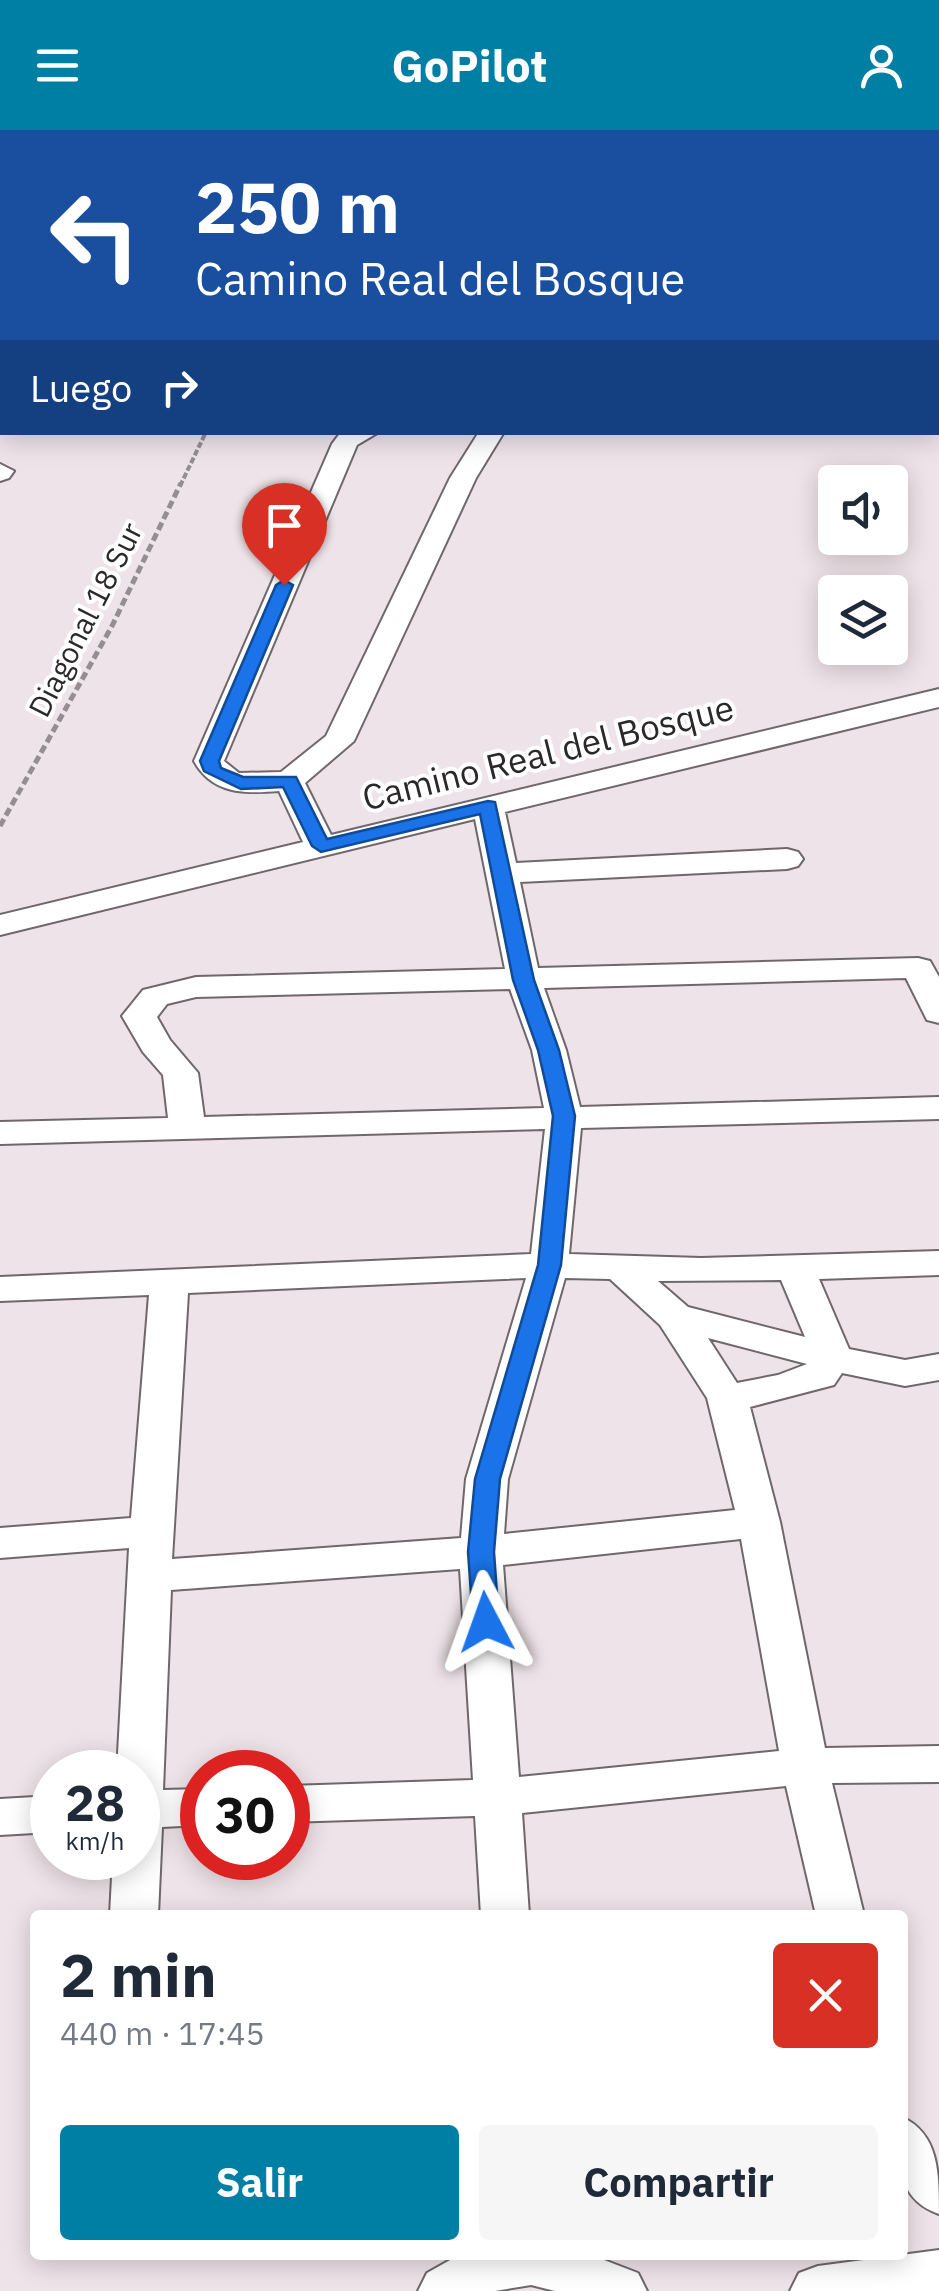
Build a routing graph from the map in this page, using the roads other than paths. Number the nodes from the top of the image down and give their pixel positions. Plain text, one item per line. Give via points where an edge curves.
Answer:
1 (352, 435) edge
2 (490, 435) edge
3 (939, 668) edge
4 (933, 699) edge
5 (289, 781) junction
6 (488, 806) junction
7 (321, 846) junction
8 (787, 859) dead end
9 (502, 872) junction
10 (0, 925) edge
11 (524, 980) junction
12 (939, 1013) edge
13 (939, 1108) edge
14 (564, 1116) junction
15 (186, 1128) junction
16 (0, 1134) edge
17 (939, 1264) edge
18 (549, 1265) junction
19 (622, 1269) junction
20 (796, 1270) junction
21 (169, 1281) junction
22 (0, 1289) edge
23 (674, 1316) junction
24 (832, 1355) junction
25 (939, 1367) edge
26 (727, 1398) junction
27 (759, 1522) junction
28 (152, 1530) junction
29 (0, 1542) edge
30 (481, 1552) junction
31 (152, 1576) junction
32 (142, 1750) edge
33 (939, 1764) edge
34 (806, 1766) junction
35 (498, 1797) junction
36 (310, 1803) edge
37 (30, 1815) edge
38 (0, 1817) edge
39 (136, 1880) edge
40 (134, 1910) edge
41 (505, 1910) edge
42 (839, 1910) edge
43 (908, 2148) edge
44 (939, 2191) edge
45 (508, 2260) edge
46 (536, 2260) edge
47 (939, 2275) edge
48 (446, 2291) edge
49 (618, 2291) edge
50 (818, 2291) edge

1 - 5 street via 210,761 224,779
2 - 5 street via 339,741
3 - 4 street
4 - 6 street, Camino Real del Bosque
5 - 7 street
6 - 7 street, Camino Real del Bosque
6 - 9 street
7 - 10 street, Camino Real del Bosque
8 - 9 street
9 - 11 street
11 - 12 street via 918,968
11 - 14 street
11 - 15 street via 196,986 156,997 139,1016 180,1074
13 - 14 street
14 - 15 street
14 - 18 street
15 - 16 street
17 - 20 street
18 - 19 street
18 - 21 street
18 - 30 street via 487,1479
19 - 20 street
19 - 23 street
20 - 24 street
21 - 22 street
21 - 28 street
23 - 24 street
23 - 26 street
24 - 25 street via 879,1370
24 - 26 street via 820,1376
26 - 27 street
27 - 30 street
27 - 34 street
28 - 29 street
28 - 31 street
30 - 31 street
30 - 35 street
31 - 32 street
33 - 34 street
34 - 35 street
34 - 42 street
35 - 36 street
35 - 41 street
37 - 38 street
39 - 40 street
43 - 44 street
45 - 48 street via 483,2266
46 - 49 street
47 - 50 street

